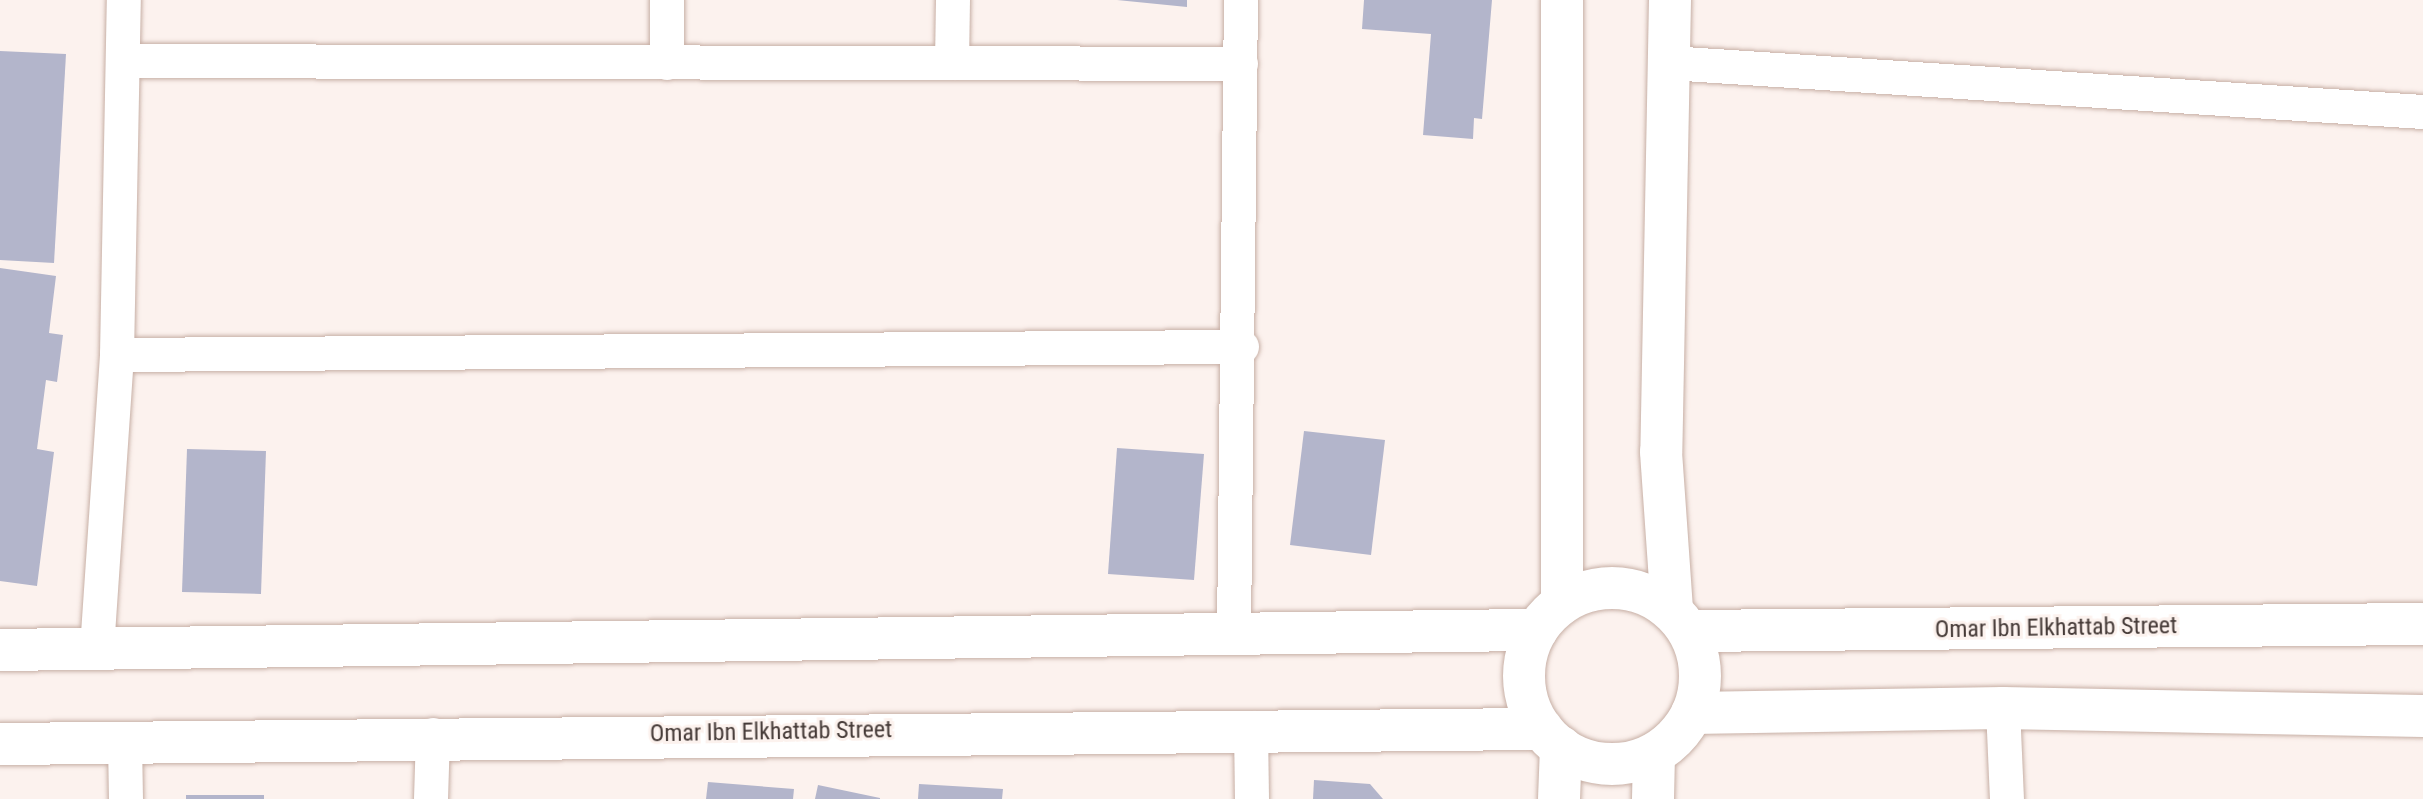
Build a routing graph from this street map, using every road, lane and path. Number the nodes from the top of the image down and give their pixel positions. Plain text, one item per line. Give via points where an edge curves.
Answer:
1 (124, 0) edge
2 (667, 0) edge
3 (953, 0) edge
4 (1241, 0) edge
5 (1562, 0) edge
6 (1670, 0) edge
7 (123, 61) junction
8 (667, 63) junction
9 (952, 63) junction
10 (1669, 63) junction
11 (1241, 64) junction
12 (2423, 112) edge
13 (1242, 347) junction
14 (117, 355) junction
15 (1549, 617) junction
16 (1681, 620) junction
17 (2423, 624) edge
18 (1234, 633) junction
19 (97, 649) junction
20 (0, 650) edge
21 (2003, 708) junction
22 (1692, 713) junction
23 (2423, 716) edge
24 (1251, 728) junction
25 (433, 735) junction
26 (1551, 738) junction
27 (125, 742) junction
28 (0, 744) edge
29 (1654, 754) junction
30 (126, 799) edge
31 (431, 799) edge
32 (1252, 799) edge
33 (1559, 799) edge
34 (1653, 799) edge
35 (2007, 799) edge

1 - 7 street
2 - 8 street
3 - 9 street
4 - 11 street
5 - 15 street
6 - 10 street
7 - 8 street
7 - 14 street
8 - 9 street
9 - 11 street
10 - 12 street
10 - 16 street via 1661,452
11 - 13 street
13 - 14 street
13 - 18 street
14 - 19 street
15 - 16 street via 1619,587
15 - 18 street
15 - 26 street via 1524,681
16 - 17 street, Omar Ibn Elkhattab Street
16 - 22 street via 1700,672
18 - 19 street
19 - 20 street
21 - 22 street
21 - 23 street
21 - 35 street
22 - 29 street
24 - 25 street, Omar Ibn Elkhattab Street
24 - 26 street, Omar Ibn Elkhattab Street
24 - 32 street
25 - 27 street, Omar Ibn Elkhattab Street
25 - 31 street
26 - 29 street via 1599,764
26 - 33 street
27 - 28 street, Omar Ibn Elkhattab Street
27 - 30 street
29 - 34 street

